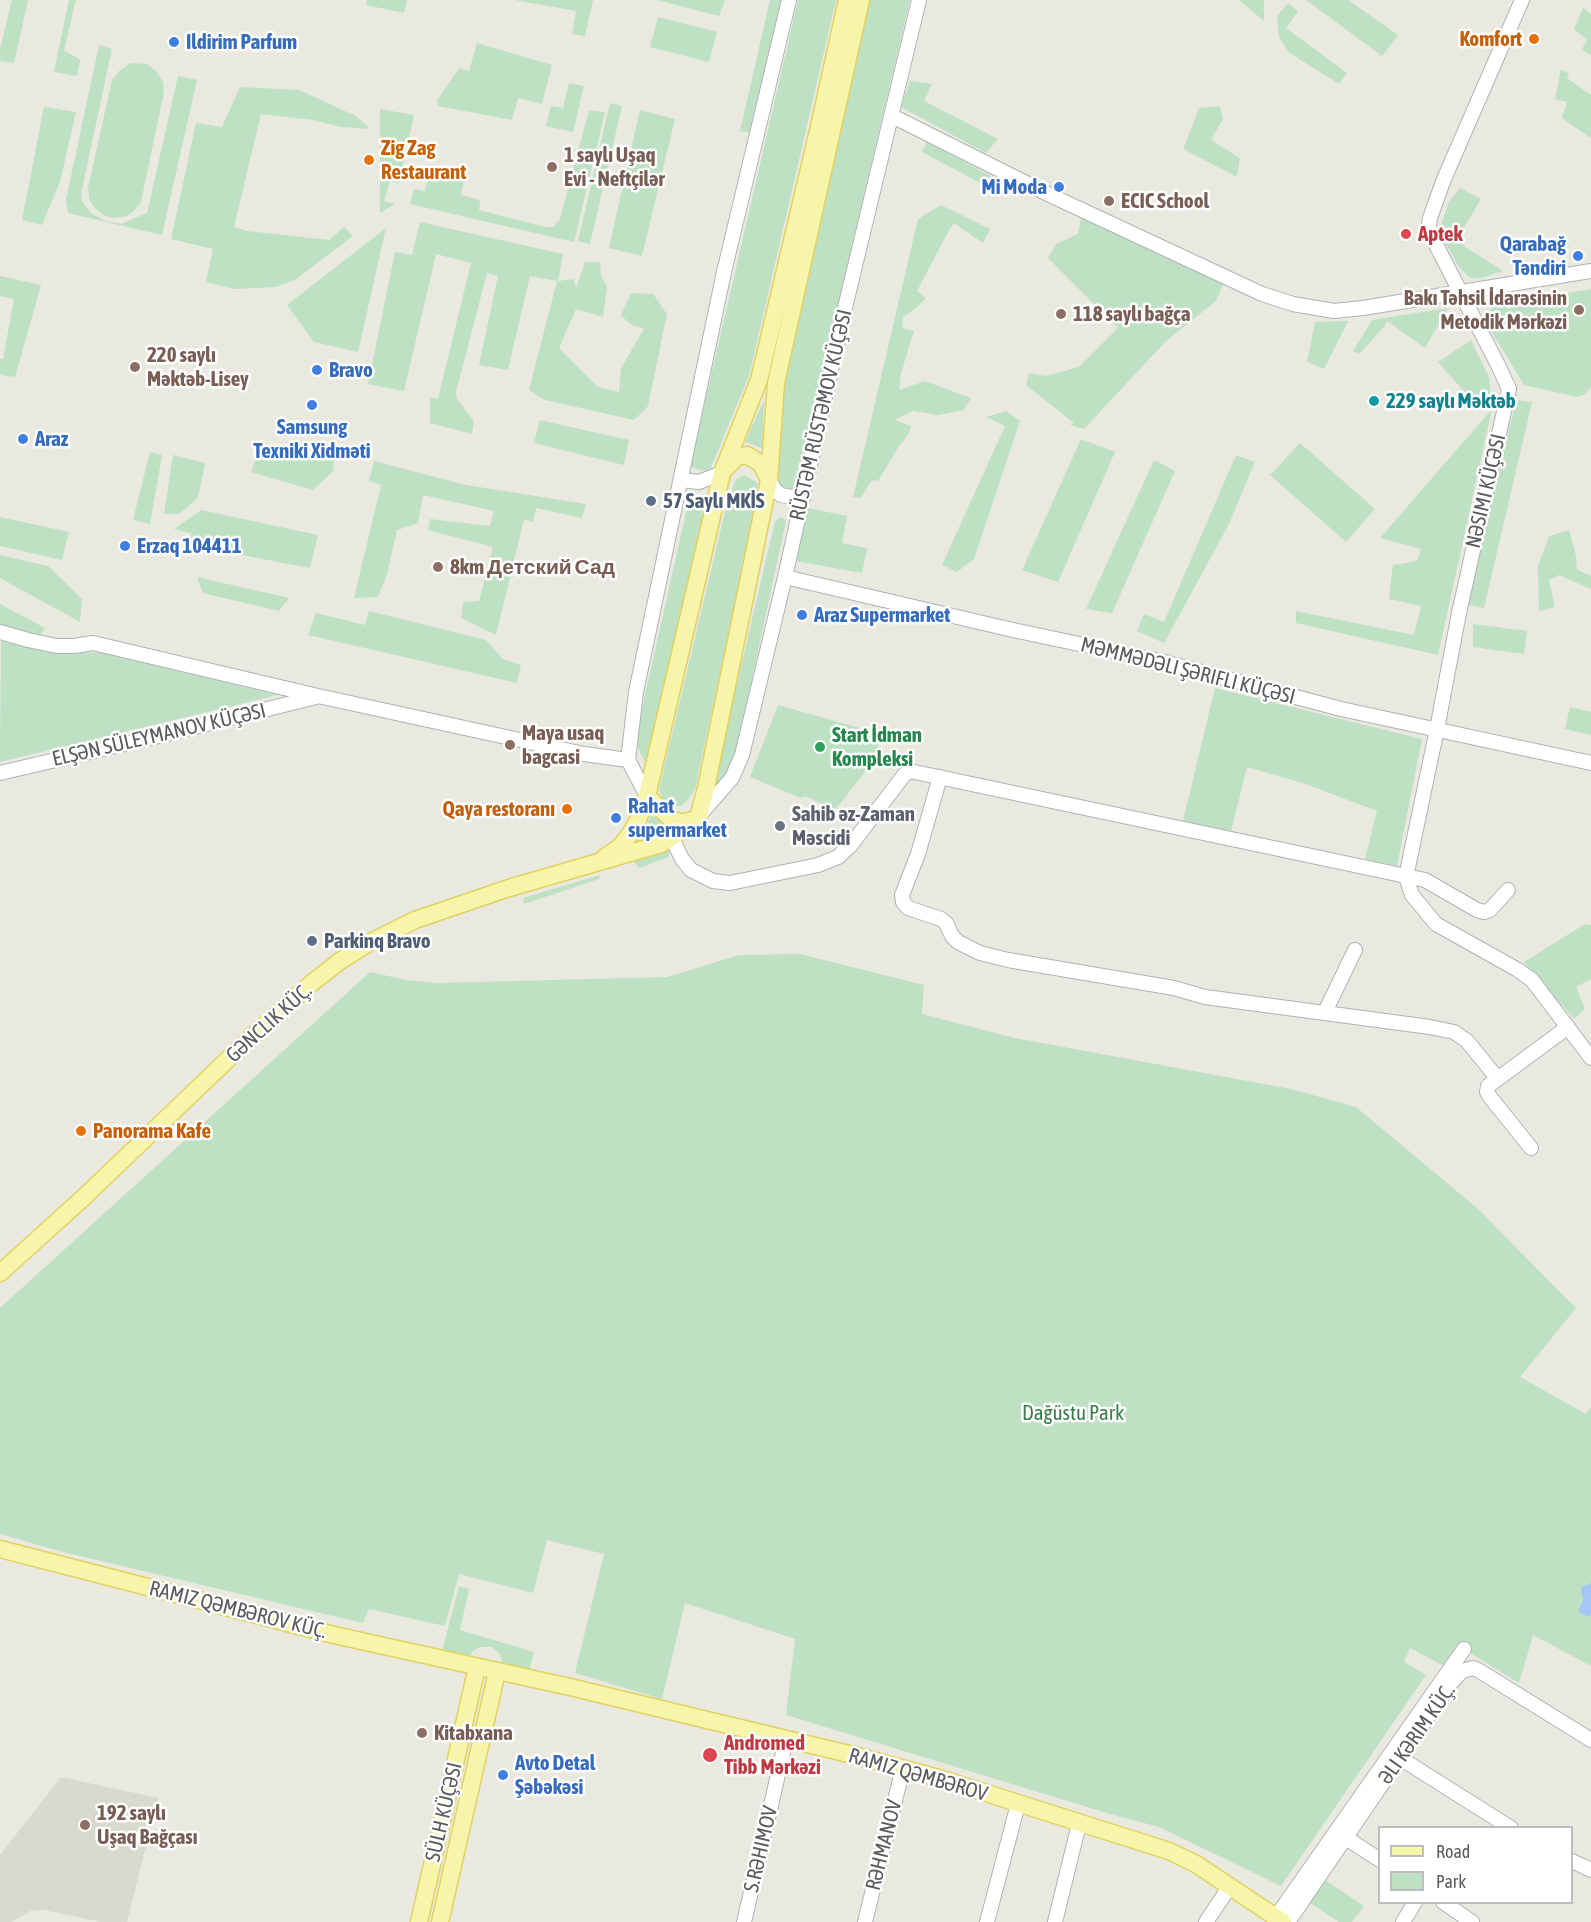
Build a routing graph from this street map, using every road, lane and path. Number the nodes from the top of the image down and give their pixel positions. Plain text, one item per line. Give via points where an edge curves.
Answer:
1 (789, 0) edge
2 (847, 0) edge
3 (861, 0) edge
4 (919, 0) edge
5 (1522, 0) edge
6 (892, 116) junction
7 (1591, 271) edge
8 (1460, 292) junction
9 (722, 473) junction
10 (681, 480) junction
11 (769, 480) junction
12 (803, 499) junction
13 (785, 577) junction
14 (0, 632) edge
15 (318, 696) junction
16 (1437, 729) junction
17 (628, 760) junction
18 (1591, 763) edge
19 (0, 773) edge
20 (940, 777) junction
21 (647, 796) junction
22 (698, 818) junction
23 (666, 841) junction
24 (594, 863) junction
25 (1406, 877) junction
26 (1508, 890) dead end
27 (1355, 950) dead end
28 (1325, 1012) junction
29 (1568, 1027) junction
30 (1591, 1058) edge
31 (1498, 1079) junction
32 (1531, 1148) dead end
33 (0, 1273) edge
34 (0, 1549) edge
35 (1464, 1648) dead end
36 (477, 1667) junction
37 (496, 1679) junction
38 (786, 1740) junction
39 (1591, 1740) edge
40 (1400, 1758) junction
41 (903, 1768) junction
42 (1018, 1804) junction
43 (1079, 1824) junction
44 (1509, 1826) edge
45 (1346, 1838) junction
46 (1378, 1859) edge
47 (1573, 1861) edge
48 (1591, 1870) edge
49 (1230, 1886) junction
50 (425, 1897) junction
51 (445, 1902) junction
52 (1414, 1904) edge
53 (1446, 1904) edge
54 (1282, 1920) edge
55 (419, 1922) edge
56 (440, 1922) edge
57 (744, 1922) edge
58 (865, 1922) edge
59 (987, 1922) edge
60 (1055, 1922) edge
61 (1206, 1922) edge
62 (1403, 1922) edge
63 (1472, 1922) edge

1 - 10 street via 724,272
2 - 9 main road via 759,380
3 - 11 main road, RÜSTƏM RÜSTƏMOV KÜÇƏSI via 776,383
4 - 6 street, RÜSTƏM RÜSTƏMOV KÜÇƏSI
5 - 8 street, NƏSIMI KÜÇƏSI via 1430,218 1432,237
6 - 8 street via 1060,200 1278,300 1335,311
6 - 12 street, RÜSTƏM RÜSTƏMOV KÜÇƏSI
7 - 8 street
8 - 16 street, NƏSIMI KÜÇƏSI via 1509,389
9 - 10 street via 699,482
9 - 11 main road via 737,457 747,455 761,464
9 - 21 main road
10 - 17 street via 636,692
11 - 12 street via 781,495
11 - 22 main road, RÜSTƏM RÜSTƏMOV KÜÇƏSI
12 - 13 street, RÜSTƏM RÜSTƏMOV KÜÇƏSI
13 - 16 street, MƏMMƏDƏLI ŞƏRIFLI KÜÇƏSI via 1164,662 1341,709
13 - 22 street, RÜSTƏM RÜSTƏMOV KÜÇƏSI via 738,766
14 - 15 street, ELŞƏN SÜLEYMANOV KÜÇƏSI via 57,645 93,643
15 - 17 street, ELŞƏN SÜLEYMANOV KÜÇƏSI
15 - 19 street, ELŞƏN SÜLEYMANOV KÜÇƏSI
16 - 18 street, MƏMMƏDƏLI ŞƏRIFLI KÜÇƏSI
16 - 25 street, NƏSIMI KÜÇƏSI
17 - 21 street
20 - 23 street via 910,771 903,775 851,845 838,857 818,866 730,883 713,881 691,870
20 - 25 street
20 - 28 street via 902,895 908,908 946,923 958,942 1008,960 1174,988 1205,997
21 - 22 main road via 671,819 686,822
21 - 24 main road via 638,820 620,847
22 - 23 main road, RÜSTƏM RÜSTƏMOV KÜÇƏSI
23 - 24 main road, RÜSTƏM RÜSTƏMOV KÜÇƏSI via 647,850
24 - 33 main road, GƏNCLIK KÜÇ. via 415,920 340,961 246,1042
25 - 26 street via 1425,880 1484,912
25 - 29 street via 1412,895 1436,924 1532,980
27 - 28 street
28 - 31 street via 1454,1032 1467,1041
29 - 30 street
29 - 31 street
31 - 32 street via 1488,1086 1487,1092
34 - 36 main road, RAMIZ QƏMBƏROV KÜÇ. via 314,1630
35 - 54 street
36 - 37 main road, RAMIZ QƏMBƏROV KÜÇ.
36 - 50 main road, SÜLH KÜÇƏSI
37 - 38 main road, RAMIZ QƏMBƏROV via 570,1687
37 - 51 main road, SÜLH KÜÇƏSI
38 - 41 main road, RAMIZ QƏMBƏROV
38 - 57 street, S.RƏHIMOV
39 - 40 street, ƏLI KƏRIM KÜÇ. via 1473,1668 1462,1671 1451,1683
40 - 44 street
40 - 45 street, ƏLI KƏRIM KÜÇ.
41 - 42 main road, RAMIZ QƏMBƏROV
41 - 58 street, RƏHMANOV
42 - 43 main road, RAMIZ QƏMBƏROV
42 - 59 street
43 - 49 main road, RAMIZ QƏMBƏROV via 1169,1851
43 - 60 street
45 - 46 street
45 - 54 street, ƏLI KƏRIM KÜÇ.
47 - 48 street
49 - 54 main road, RAMIZ QƏMBƏROV
49 - 61 street
50 - 51 main road
50 - 55 main road, SÜLH KÜÇƏSI
51 - 56 main road, SÜLH KÜÇƏSI
52 - 62 street
53 - 63 street

